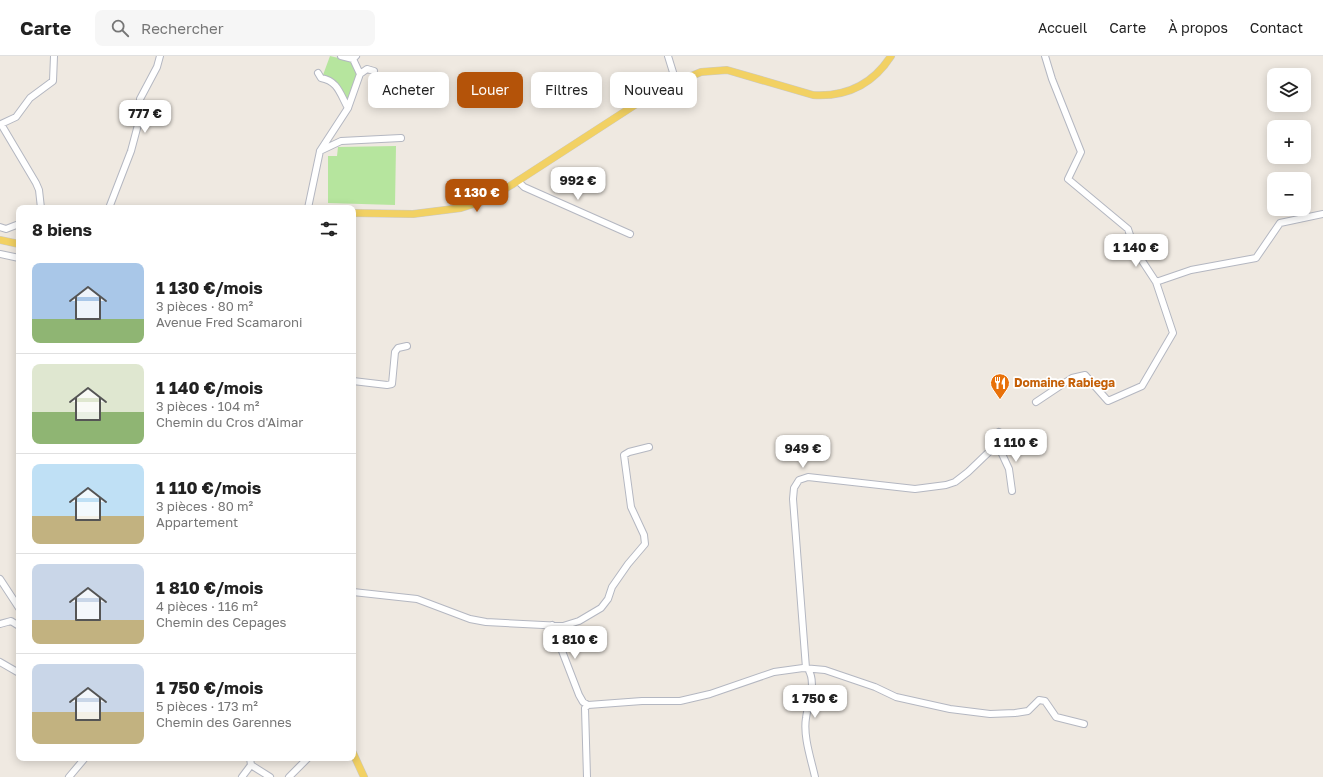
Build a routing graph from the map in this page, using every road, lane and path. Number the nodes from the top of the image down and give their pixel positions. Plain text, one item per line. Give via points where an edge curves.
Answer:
1 (54, 56) edge
2 (160, 56) edge
3 (341, 56) edge
4 (668, 56) edge
5 (891, 56) edge
6 (1045, 56) edge
7 (354, 57) edge
8 (374, 71) dead end
9 (673, 72) edge
10 (318, 73) dead end
11 (360, 74) junction
12 (697, 74) edge
13 (348, 108) junction
14 (627, 108) edge
15 (401, 138) dead end
16 (320, 151) junction
17 (518, 181) junction
18 (40, 205) edge
19 (110, 205) edge
20 (309, 205) edge
21 (356, 213) edge
22 (1323, 214) edge
23 (16, 225) edge
24 (0, 227) edge
25 (630, 234) dead end
26 (0, 240) edge
27 (16, 243) edge
28 (0, 254) edge
29 (16, 257) edge
30 (1156, 282) junction
31 (408, 346) dead end
32 (356, 381) edge
33 (1036, 402) dead end
34 (999, 432) dead end
35 (996, 441) junction
36 (649, 447) dead end
37 (1012, 491) dead end
38 (0, 579) edge
39 (356, 592) edge
40 (16, 603) edge
41 (0, 624) edge
42 (16, 624) edge
43 (552, 625) junction
44 (0, 662) edge
45 (807, 668) junction
46 (16, 671) edge
47 (588, 705) junction
48 (1084, 724) dead end
49 (356, 760) edge
50 (82, 761) edge
51 (250, 761) edge
52 (305, 761) edge
53 (244, 776) edge
54 (69, 777) edge
55 (270, 777) edge
56 (289, 777) edge
57 (364, 777) edge
58 (587, 777) edge
59 (815, 777) edge

1 - 18 street via 53,81 30,98 16,117 1,124 36,182
2 - 19 street via 140,99 139,121 131,151
3 - 7 street
4 - 9 street
5 - 12 main road via 879,72 866,82 847,92 827,96 813,95 727,70
6 - 30 street via 1081,152 1068,179 1128,229 1135,250
7 - 11 street
8 - 11 street via 367,69
10 - 13 street via 321,78 330,79 340,89
11 - 13 street
13 - 16 street
14 - 17 main road
15 - 16 street via 341,141
16 - 20 street
17 - 21 main road via 486,200 461,208 413,214
17 - 25 street via 524,187
22 - 30 street via 1280,223 1256,258 1191,270
23 - 24 street via 6,229
26 - 27 main road
28 - 29 street
30 - 33 street via 1172,333 1142,386 1108,401 1085,375 1072,378
31 - 32 street via 398,348 394,352 392,384
34 - 35 street
35 - 37 street via 1009,469
35 - 45 street via 992,449 968,472 946,485 915,489 808,477 799,480 794,488 793,499
36 - 43 street via 624,455 631,507 644,535 643,548 628,564 601,608 579,621 563,626
38 - 40 street
39 - 43 street via 417,599 470,619 486,622
41 - 42 street via 11,621
43 - 47 street via 579,695
44 - 46 street
45 - 47 street via 774,672 710,694 680,701
45 - 48 street via 825,670 896,697 950,709 990,714 1015,713 1028,711 1039,700 1045,701 1056,717
45 - 59 street via 812,674 811,694 805,720
47 - 58 street
49 - 57 main road
50 - 54 street
51 - 53 street
51 - 55 street
52 - 56 street

